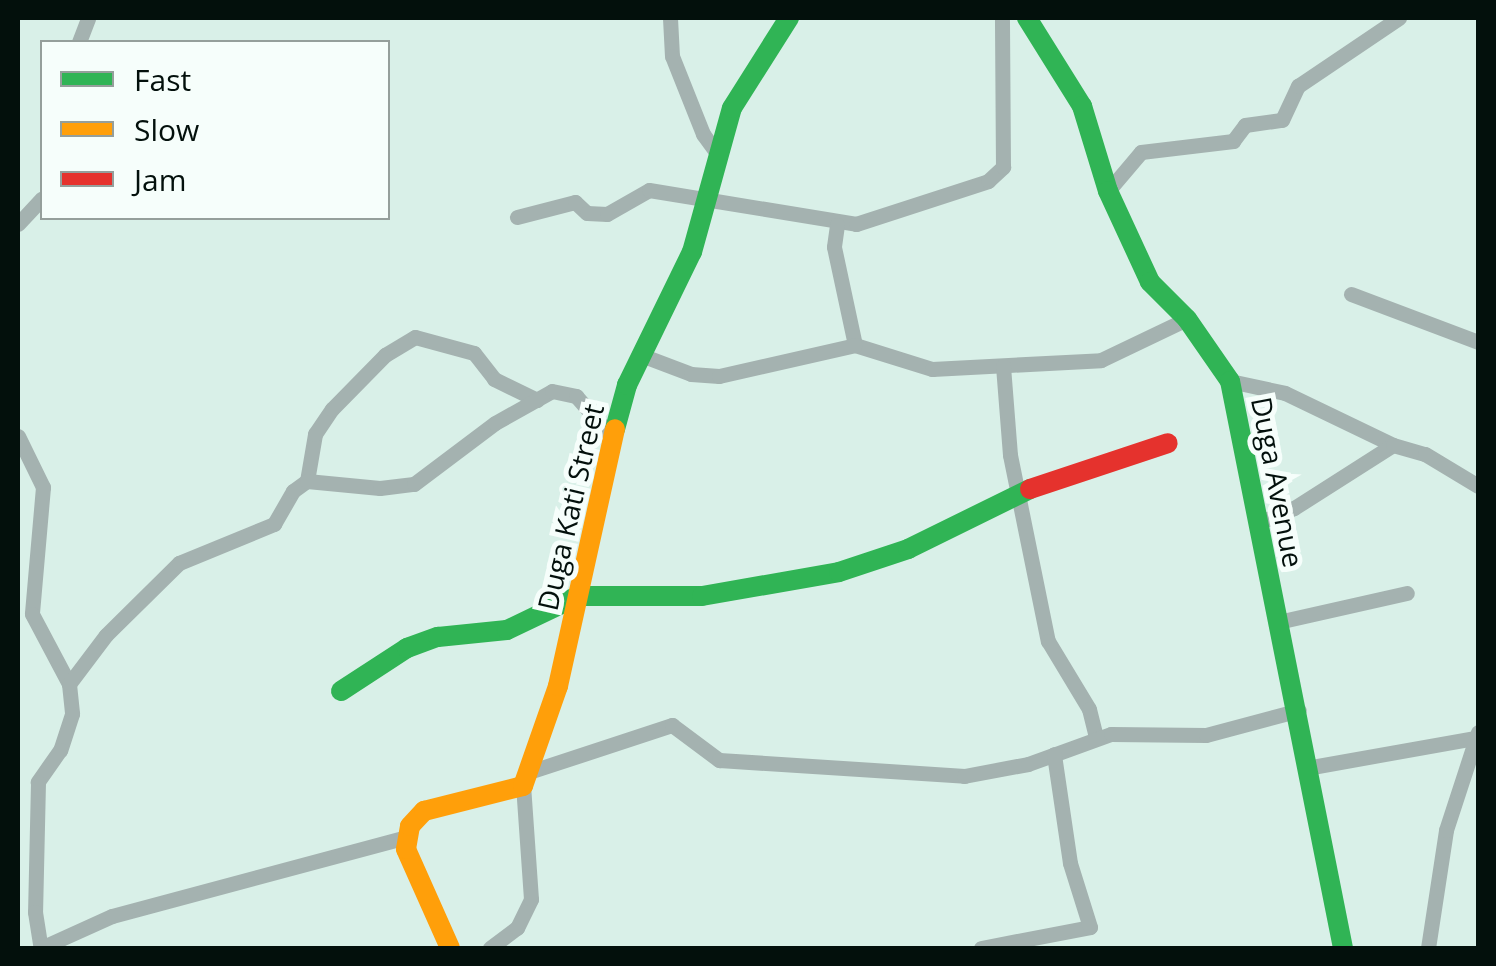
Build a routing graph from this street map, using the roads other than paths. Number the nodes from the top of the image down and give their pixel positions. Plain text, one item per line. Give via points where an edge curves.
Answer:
1 (670, 18) edge
2 (1002, 18) edge
3 (1027, 18) edge
4 (1399, 18) edge
5 (781, 20) edge
6 (719, 156) junction
7 (1108, 191) junction
8 (708, 196) junction
9 (40, 200) edge
10 (517, 216) dead end
11 (18, 224) edge
12 (837, 226) junction
13 (1350, 294) dead end
14 (1188, 319) junction
15 (1478, 342) edge
16 (855, 345) junction
17 (640, 356) junction
18 (1004, 366) junction
19 (1230, 381) junction
20 (537, 400) junction
21 (610, 434) junction
22 (18, 436) edge
23 (1168, 444) dead end
24 (1392, 444) junction
25 (307, 481) junction
26 (1478, 486) edge
27 (1020, 495) junction
28 (1256, 524) junction
29 (1407, 593) dead end
30 (578, 596) junction
31 (1278, 622) junction
32 (69, 684) junction
33 (341, 691) dead end
34 (1299, 710) junction
35 (1477, 735) edge
36 (1096, 738) junction
37 (1054, 754) junction
38 (1312, 766) junction
39 (524, 779) junction
40 (38, 782) junction
41 (18, 783) edge
42 (408, 836) junction
43 (41, 948) edge
44 (450, 948) edge
45 (490, 948) edge
46 (981, 948) edge
47 (1343, 948) edge
48 (1428, 948) edge

1 - 6 street via 672,56 702,134
2 - 12 street via 998,174
3 - 7 street, Duga Avenue via 1082,106
4 - 7 street via 1298,86 1282,120 1244,125 1233,141 1141,152
5 - 6 street, Duga Kati Street via 732,108
6 - 8 street, Duga Kati Street
7 - 14 street, Duga Avenue via 1150,282
8 - 10 street via 649,190 607,214 586,213 575,202
8 - 12 street
8 - 17 street, Duga Kati Street via 674,300
9 - 11 street
12 - 16 street via 834,247
13 - 15 street
14 - 18 street via 1102,360
14 - 19 street, Duga Avenue
16 - 17 street via 719,376
16 - 18 street via 932,370
17 - 21 street, Duga Kati Street
18 - 27 street via 1003,408
19 - 24 street via 1284,394
19 - 28 street, Duga Avenue
20 - 21 street via 552,391 576,396
20 - 25 street via 414,484
20 - 25 street via 494,379 474,353 414,336 385,354 332,409 315,434
21 - 30 street, Duga Kati Street
22 - 32 street via 43,487 32,614
23 - 27 street
24 - 26 street via 1425,454
24 - 28 street via 1294,508
25 - 32 street via 292,491 274,524 179,564 106,635
27 - 30 street via 908,549 798,582 702,596
27 - 36 street via 1048,641 1089,709
28 - 31 street, Duga Avenue
29 - 31 street
30 - 33 street via 507,630 438,637 407,648
30 - 39 street, Duga Kati Street via 558,686
31 - 34 street, Duga Avenue
32 - 40 street via 72,714 60,750
34 - 36 street via 1206,735
34 - 38 street, Duga Avenue
35 - 38 street
35 - 48 street via 1446,830
36 - 37 street
37 - 39 street via 964,776 881,774 719,760 672,725
37 - 46 street via 1070,862 1090,927
38 - 47 street, Duga Avenue
39 - 42 street via 424,812
39 - 45 street via 531,899 517,928
40 - 41 street
40 - 43 street via 35,912
42 - 43 street via 112,916
42 - 44 street via 410,860

